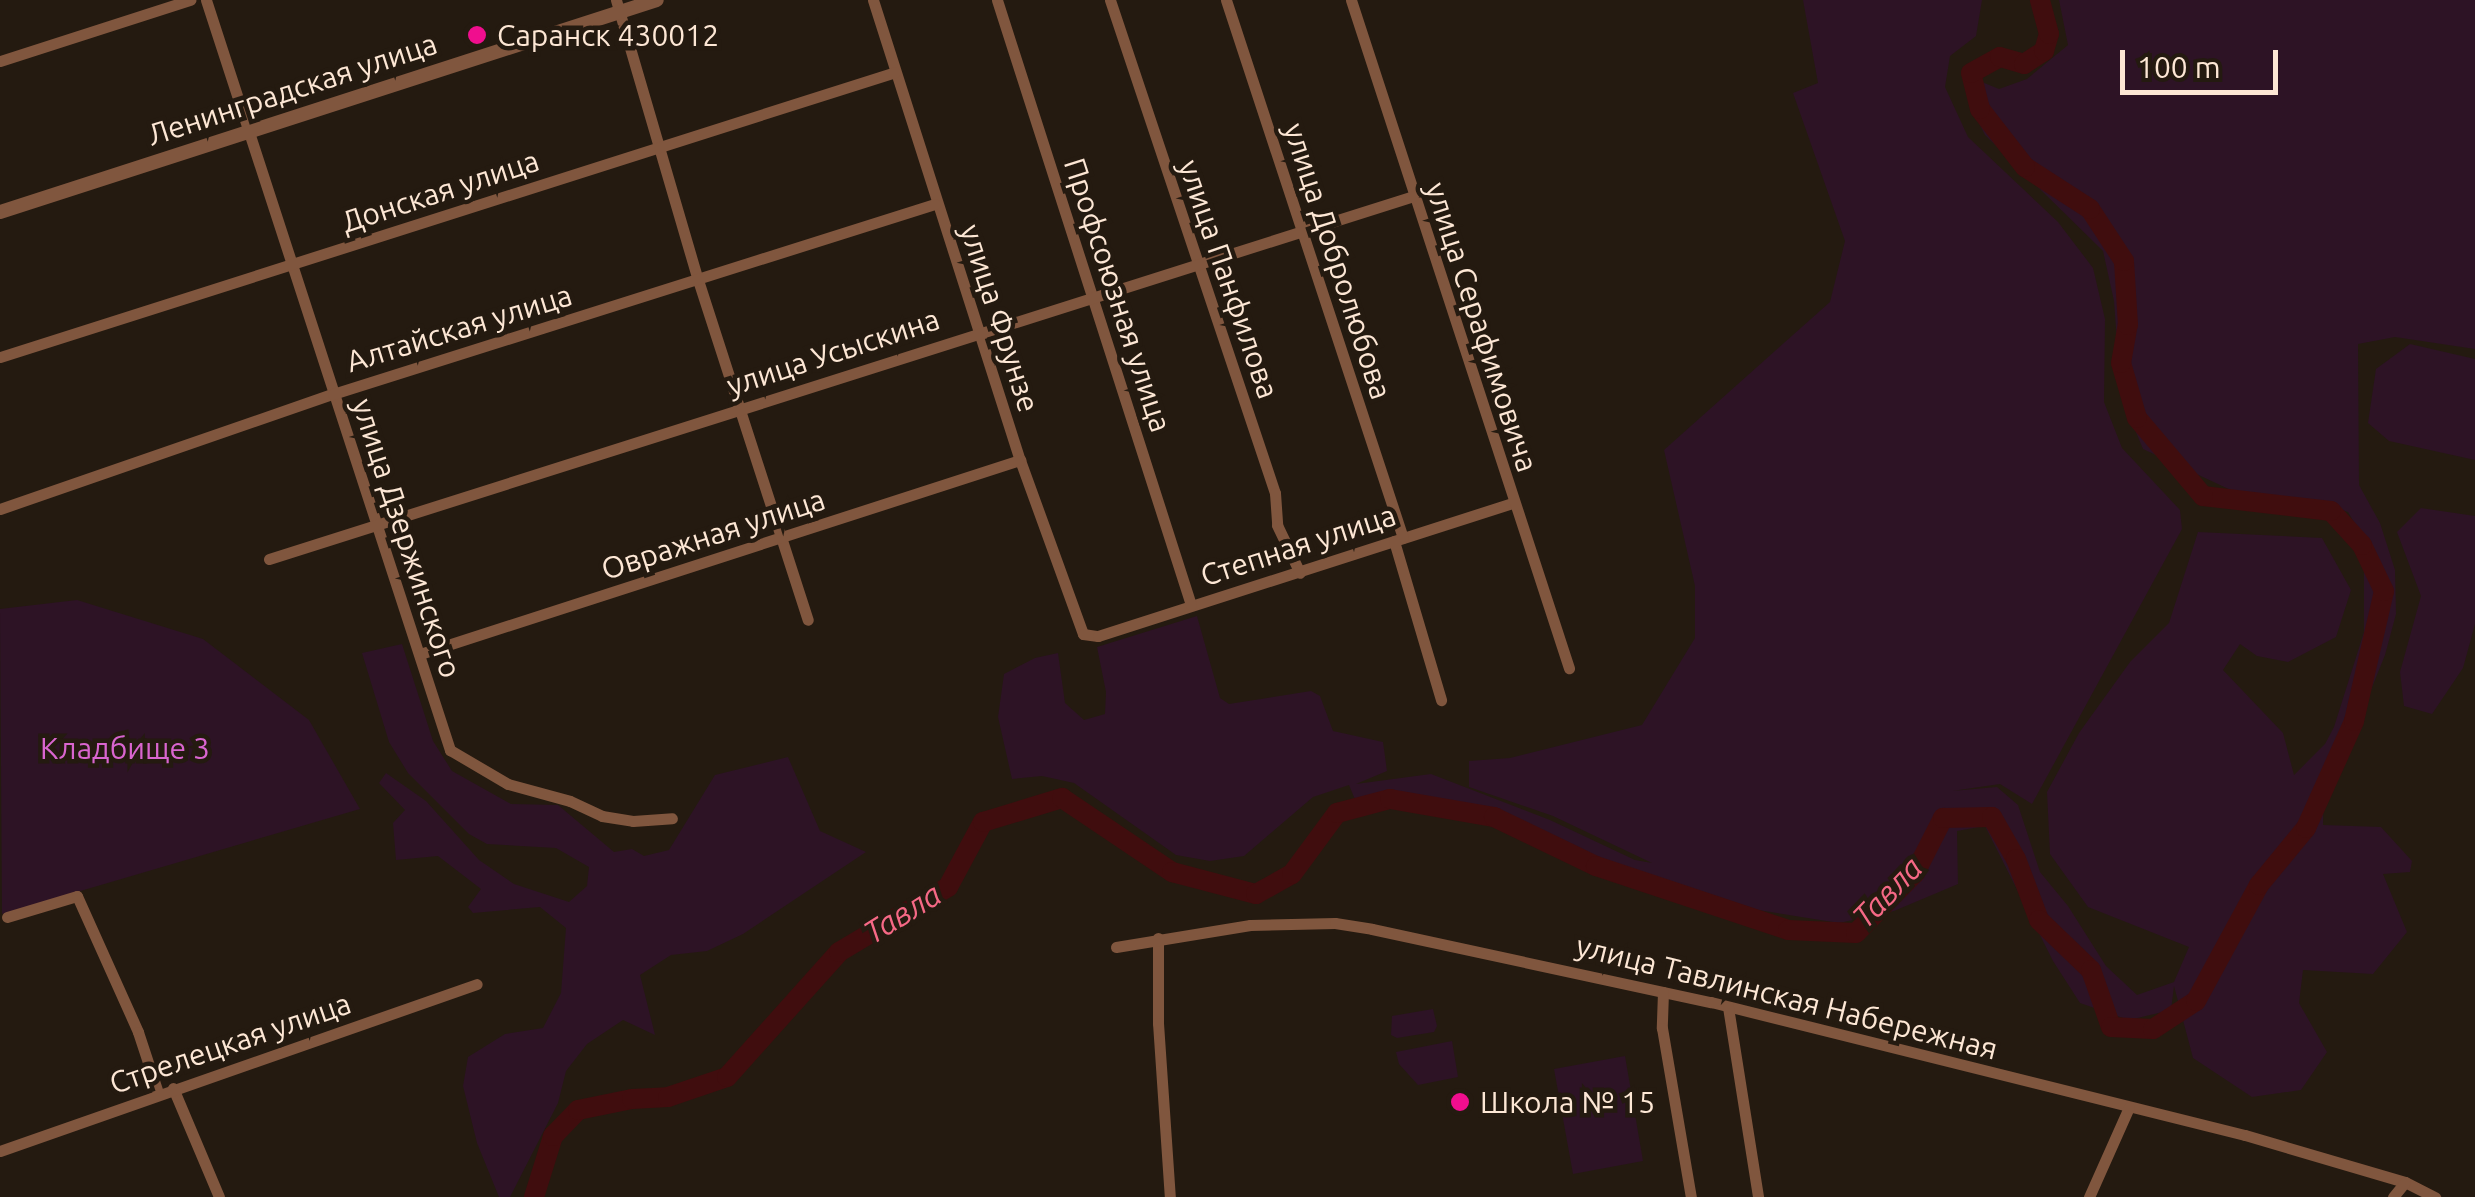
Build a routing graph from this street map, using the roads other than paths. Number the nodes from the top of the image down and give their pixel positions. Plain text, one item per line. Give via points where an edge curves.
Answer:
1 (190, 0) edge
2 (206, 0) edge
3 (657, 0) edge
4 (873, 0) edge
5 (997, 0) edge
6 (1110, 0) edge
7 (1226, 0) edge
8 (1351, 0) edge
9 (618, 6) edge
10 (0, 62) edge
11 (895, 72) junction
12 (252, 131) junction
13 (660, 147) junction
14 (1414, 196) junction
15 (935, 204) junction
16 (0, 212) edge
17 (1303, 231) junction
18 (1196, 263) junction
19 (290, 265) junction
20 (698, 280) junction
21 (1091, 296) junction
22 (979, 332) junction
23 (0, 357) edge
24 (332, 394) junction
25 (740, 409) junction
26 (1020, 460) junction
27 (1513, 503) junction
28 (0, 508) edge
29 (376, 526) junction
30 (782, 539) junction
31 (1398, 539) junction
32 (269, 559) dead end
33 (1300, 573) junction
34 (1191, 605) junction
35 (808, 620) dead end
36 (1098, 636) joint
37 (420, 654) junction
38 (1569, 668) dead end
39 (1441, 700) dead end
40 (672, 818) dead end
41 (7, 917) dead end
42 (1158, 938) junction
43 (1116, 948) dead end
44 (477, 984) dead end
45 (1663, 992) junction
46 (1728, 1007) junction
47 (173, 1088) junction
48 (158, 1093) junction
49 (2128, 1107) junction
50 (0, 1151) edge
51 (2405, 1182) junction
52 (219, 1197) edge
53 (1170, 1197) edge
54 (1691, 1197) edge
55 (1758, 1197) edge
56 (2089, 1197) edge
57 (2394, 1197) edge
58 (2434, 1197) edge

1 - 10 street
2 - 12 street, улица Дзержинского
3 - 9 street, Ленинградская улица
4 - 11 street, улица Фрунзе
5 - 21 street, Профсоюзная улица
6 - 18 street, улица Панфилова
7 - 17 street, улица Добролюбова
8 - 14 street, улица Серафимовича
9 - 12 street, Ленинградская улица
9 - 13 street
11 - 13 street, Донская улица
11 - 15 street, улица Фрунзе
12 - 16 street, Ленинградская улица
12 - 19 street, улица Дзержинского
13 - 19 street, Донская улица
13 - 20 street
14 - 17 street, улица Усыскина
14 - 27 street, улица Серафимовича
15 - 20 street, Алтайская улица
15 - 22 street, улица Фрунзе
17 - 18 street, улица Усыскина
17 - 31 street, улица Добролюбова
18 - 21 street, улица Усыскина
18 - 33 street, улица Панфилова via 1275,493 1277,526
19 - 23 street, Донская улица
19 - 24 street, улица Дзержинского
20 - 24 street, Алтайская улица
20 - 25 street
21 - 22 street, улица Усыскина
21 - 34 street, Профсоюзная улица
22 - 25 street, улица Усыскина
22 - 26 street, улица Фрунзе
24 - 28 street, Алтайская улица
24 - 29 street, улица Дзержинского
25 - 29 street, улица Усыскина
25 - 30 street
26 - 30 street, Овражная улица
26 - 36 street, улица Фрунзе via 1078,630
27 - 31 street, Степная улица
27 - 38 street, улица Серафимовича
29 - 32 street, улица Усыскина
29 - 37 street, улица Дзержинского
30 - 35 street
30 - 37 street, Овражная улица
31 - 33 street, Степная улица
31 - 39 street, улица Добролюбова
33 - 34 street, Степная улица
34 - 36 street, Степная улица
37 - 40 street, улица Дзержинского via 450,750 508,784 602,816
41 - 48 street via 77,896
42 - 43 street, улица Тавлинская Набережная
42 - 45 street, улица Тавлинская Набережная via 1250,925 1335,924
42 - 53 street
44 - 47 street, Стрелецкая улица
45 - 46 street, улица Тавлинская Набережная
45 - 54 street via 1662,1028
46 - 49 street, улица Тавлинская Набережная
46 - 55 street
47 - 48 street, Стрелецкая улица
47 - 52 street
48 - 50 street, Стрелецкая улица
49 - 51 street, улица Тавлинская Набережная
49 - 56 street
51 - 57 street
51 - 58 street, улица Тавлинская Набережная

